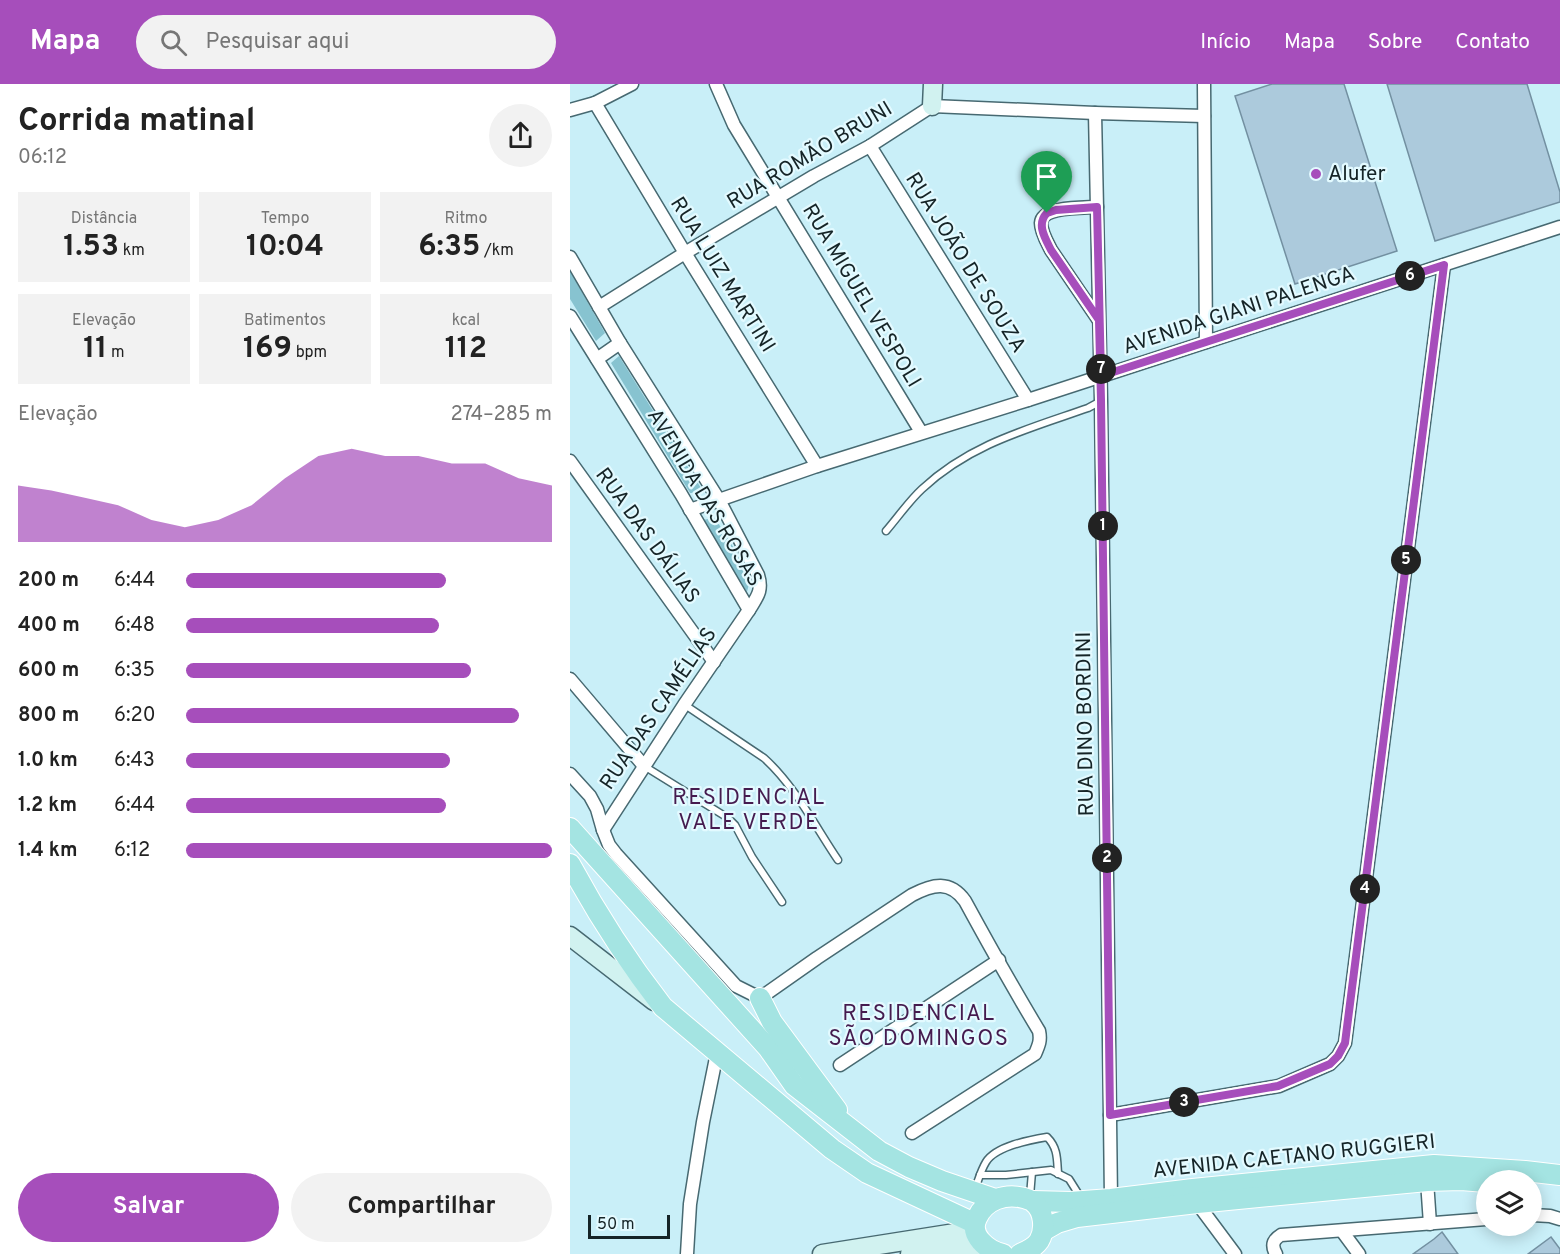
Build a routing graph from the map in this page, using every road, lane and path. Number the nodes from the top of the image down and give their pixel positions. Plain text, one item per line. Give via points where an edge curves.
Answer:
1 (632, 84) edge
2 (716, 84) edge
3 (933, 84) edge
4 (1204, 84) edge
5 (596, 103) junction
6 (932, 106) junction
7 (570, 110) edge
8 (1095, 113) junction
9 (1204, 116) junction
10 (870, 146) junction
11 (778, 198) junction
12 (1097, 207) junction
13 (1560, 227) edge
14 (685, 253) junction
15 (570, 257) edge
16 (1444, 265) junction
17 (599, 307) junction
18 (570, 316) edge
19 (1099, 320) junction
20 (1206, 342) junction
21 (620, 344) junction
22 (597, 359) junction
23 (1101, 376) junction
24 (1028, 400) junction
25 (1101, 400) junction
26 (921, 432) junction
27 (570, 461) edge
28 (817, 466) junction
29 (719, 501) junction
30 (690, 510) junction
31 (886, 531) dead end
32 (749, 610) junction
33 (714, 662) junction
34 (570, 679) edge
35 (684, 705) junction
36 (644, 766) junction
37 (570, 774) edge
38 (570, 828) edge
39 (603, 830) junction
40 (838, 860) dead end
41 (571, 870) edge
42 (782, 902) dead end
43 (570, 936) edge
44 (999, 960) junction
45 (760, 998) junction
46 (663, 1007) junction
47 (717, 1053) junction
48 (840, 1065) dead end
49 (1110, 1115) junction
50 (853, 1132) junction
51 (912, 1133) dead end
52 (1032, 1172) junction
53 (1058, 1174) junction
54 (1560, 1175) edge
55 (1427, 1181) junction
56 (1476, 1181) edge
57 (977, 1184) junction
58 (1542, 1186) edge
59 (1560, 1189) edge
60 (995, 1199) junction
61 (1111, 1199) junction
62 (1031, 1200) junction
63 (1083, 1201) junction
64 (1197, 1203) junction
65 (1542, 1216) edge
66 (1560, 1219) edge
67 (1476, 1220) edge
68 (1430, 1224) junction
69 (974, 1227) junction
70 (1342, 1231) junction
71 (1040, 1242) edge
72 (996, 1252) edge
73 (687, 1254) edge
74 (822, 1254) edge
75 (910, 1254) edge
76 (1020, 1254) edge
77 (1235, 1254) edge
78 (1276, 1254) edge
79 (1359, 1254) edge

1 - 5 street
2 - 11 street, RUA MIGUEL VESPOLI via 734,125
3 - 6 main road
4 - 9 street
5 - 7 street
5 - 14 street, RUA LUIZ MARTINI
6 - 8 street
6 - 10 street, RUA ROMÃO BRUNI
8 - 9 street
8 - 12 street, RUA DINO BORDINI
9 - 20 street
10 - 11 street, RUA ROMÃO BRUNI
10 - 24 street, RUA JOÃO DE SOUZA
11 - 14 street, RUA ROMÃO BRUNI
11 - 26 street, RUA MIGUEL VESPOLI
12 - 19 street, RUA DINO BORDINI
12 - 19 street via 1056,210 1047,213 1041,223 1051,250
13 - 16 street, AVENIDA GIANI PALENGA
14 - 17 street, RUA ROMÃO BRUNI
14 - 28 street, RUA LUIZ MARTINI
15 - 17 street, AVENIDA DAS ROSAS
16 - 20 street, AVENIDA GIANI PALENGA
16 - 49 street via 1345,1043 1330,1064 1278,1086
17 - 21 street, AVENIDA DAS ROSAS
18 - 22 street, AVENIDA DAS ROSAS
19 - 23 street, RUA DINO BORDINI
20 - 23 street, AVENIDA GIANI PALENGA
21 - 22 street
21 - 29 street, AVENIDA DAS ROSAS
22 - 30 street, AVENIDA DAS ROSAS
23 - 24 street, AVENIDA GIANI PALENGA
23 - 25 street, RUA DINO BORDINI
24 - 26 street, AVENIDA GIANI PALENGA
25 - 31 lane via 970,453 922,489
25 - 49 street, RUA DINO BORDINI
26 - 28 street, AVENIDA GIANI PALENGA
27 - 33 street, RUA DAS DÁLIAS
28 - 29 street, AVENIDA GIANI PALENGA
29 - 30 street, AVENIDA GIANI PALENGA
29 - 32 street, AVENIDA DAS ROSAS via 760,580 759,594
30 - 32 street, AVENIDA DAS ROSAS
32 - 33 street, RUA DAS CAMÉLIAS
33 - 35 street, RUA DAS CAMÉLIAS
34 - 36 street
35 - 36 street, RUA DAS CAMÉLIAS
35 - 40 lane via 776,768
36 - 39 street, RUA DAS CAMÉLIAS
36 - 42 lane via 728,818
37 - 39 street via 590,796
38 - 50 main road, AVENIDA CAETANO RUGGIERI via 768,1048 794,1085
39 - 45 street via 616,854 736,986
41 - 46 main road via 613,938
43 - 46 main road
44 - 45 street via 959,893 937,886 912,895
44 - 48 street
44 - 51 street via 1039,1031 1035,1054
45 - 50 main road via 772,1022
46 - 47 main road
47 - 69 main road via 832,1149 867,1173
47 - 73 street via 702,1122
49 - 61 street, RUA DINO BORDINI
50 - 57 main road, AVENIDA CAETANO RUGGIERI via 909,1167
52 - 53 lane via 1052,1170
52 - 57 lane
52 - 62 lane
53 - 57 lane via 1054,1144 1047,1137 997,1151 986,1162
53 - 63 lane via 1069,1179
54 - 61 main road, AVENIDA CAETANO RUGGIERI via 1434,1166
55 - 56 main road, AVENIDA CAETANO RUGGIERI
55 - 64 main road, AVENIDA CAETANO RUGGIERI
55 - 68 street
57 - 60 main road, AVENIDA CAETANO RUGGIERI
58 - 59 main road
60 - 62 main road, AVENIDA CAETANO RUGGIERI
60 - 69 main road via 978,1215
61 - 63 main road, AVENIDA CAETANO RUGGIERI
62 - 63 main road, AVENIDA CAETANO RUGGIERI
62 - 71 main road via 1043,1220
64 - 71 main road, AVENIDA CAETANO RUGGIERI via 1077,1217 1057,1223
64 - 77 street
65 - 66 street
67 - 68 street
68 - 70 street
69 - 72 main road via 979,1239
69 - 74 main road
70 - 78 street via 1281,1235 1273,1241
70 - 79 street
71 - 76 main road, AVENIDA CAETANO RUGGIERI
72 - 75 main road via 945,1249

